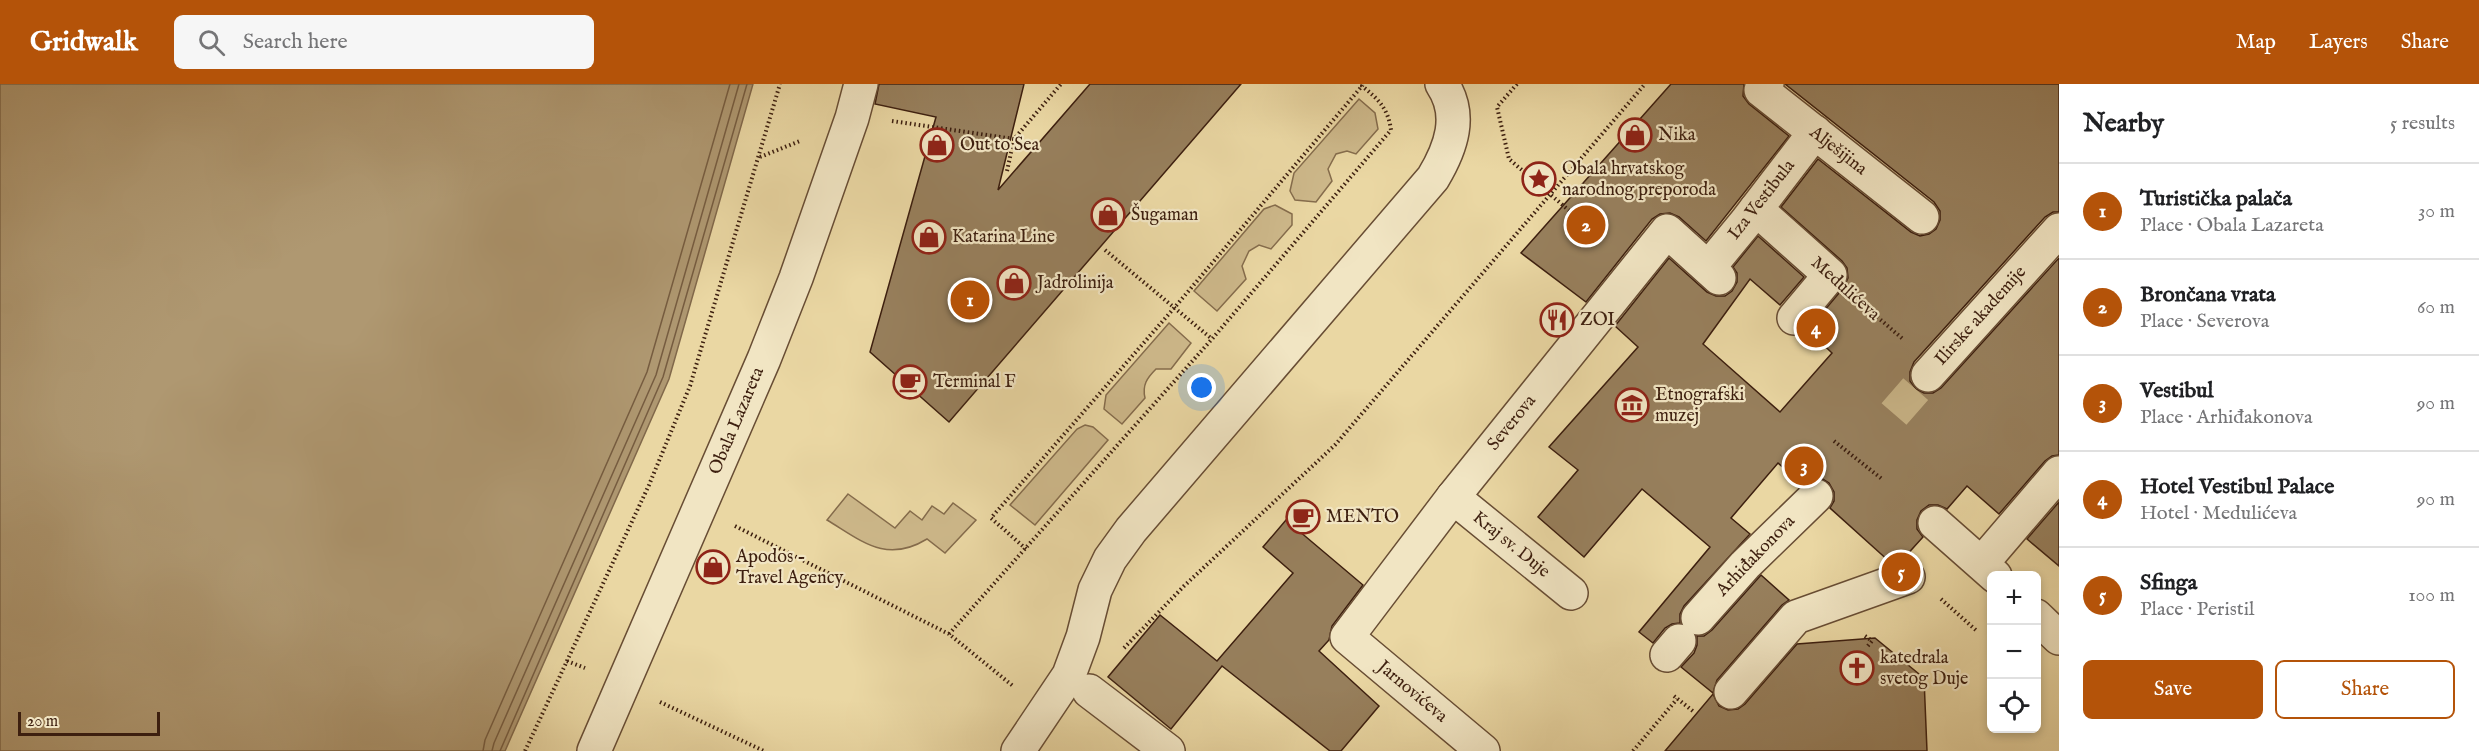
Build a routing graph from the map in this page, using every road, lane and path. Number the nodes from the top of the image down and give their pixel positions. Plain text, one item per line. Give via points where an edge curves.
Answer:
1 (780, 84) edge
2 (861, 84) edge
3 (1061, 84) edge
4 (1442, 84) edge
5 (1517, 84) edge
6 (1645, 84) edge
7 (1767, 84) edge
8 (1363, 85) edge
9 (892, 121) dead end
10 (1815, 132) junction
11 (809, 137) dead end
12 (1014, 139) junction
13 (759, 157) junction
14 (1007, 171) dead end
15 (1550, 194) junction
16 (1756, 209) junction
17 (1922, 217) dead end
18 (1586, 225) dead end
19 (2059, 230) edge
20 (1106, 250) dead end
21 (1714, 272) joint
22 (1830, 275) junction
23 (1175, 307) junction
24 (1794, 318) dead end
25 (1212, 339) junction
26 (1931, 371) joint
27 (1834, 441) dead end
28 (2059, 473) edge
29 (1882, 479) dead end
30 (1816, 496) dead end
31 (1453, 497) junction
32 (1935, 522) dead end
33 (734, 526) dead end
34 (1026, 549) junction
35 (1988, 569) edge
36 (1908, 577) dead end
37 (1570, 593) dead end
38 (2041, 620) edge
39 (949, 634) junction
40 (1866, 636) dead end
41 (1681, 638) dead end
42 (2059, 638) edge
43 (1866, 648) dead end
44 (1370, 657) joint
45 (1089, 691) joint
46 (1731, 692) dead end
47 (1021, 693) dead end
48 (651, 698) dead end
49 (1677, 698) dead end
50 (525, 751) edge
51 (594, 751) edge
52 (764, 751) edge
53 (1018, 751) edge
54 (1168, 751) edge
55 (1483, 751) edge
56 (1633, 751) edge

1 - 13 path
2 - 51 street, Obala Lazareta via 796,278 764,359
3 - 12 path
4 - 53 street via 1450,96 1454,123 1446,154 1433,178 1131,530 1110,559 1095,590 1076,661
5 - 15 path via 1497,107 1509,159
6 - 15 path
7 - 10 street, Alješijina via 1761,90
8 - 23 path
8 - 25 path via 1380,100 1391,130
9 - 12 path
10 - 16 street, Iza Vestibula
10 - 17 street, Alješijina
11 - 13 path
12 - 14 path
13 - 50 path via 690,386 649,485
15 - 18 path
15 - 45 path via 1335,445 1184,586 1105,668
16 - 21 street, Iza Vestibula
16 - 22 street, Medulićeva
19 - 26 street, Ilirske akademije
20 - 23 path
21 - 31 street, Severova via 1667,231
22 - 24 street
22 - 26 path, Medulićeva
23 - 25 path
23 - 34 path via 991,518
25 - 34 path
27 - 29 path
28 - 35 street via 2012,525
30 - 41 street, Arhiđakonova via 1745,565
31 - 37 street, Kraj sv. Duje
31 - 44 street, Severova via 1347,637
32 - 35 street
33 - 39 path
34 - 39 path
36 - 46 street via 1796,616
38 - 42 street
39 - 47 path
40 - 43 path via 1872,641
44 - 55 street, Jarnovićeva
45 - 54 street
48 - 52 path
49 - 56 path

